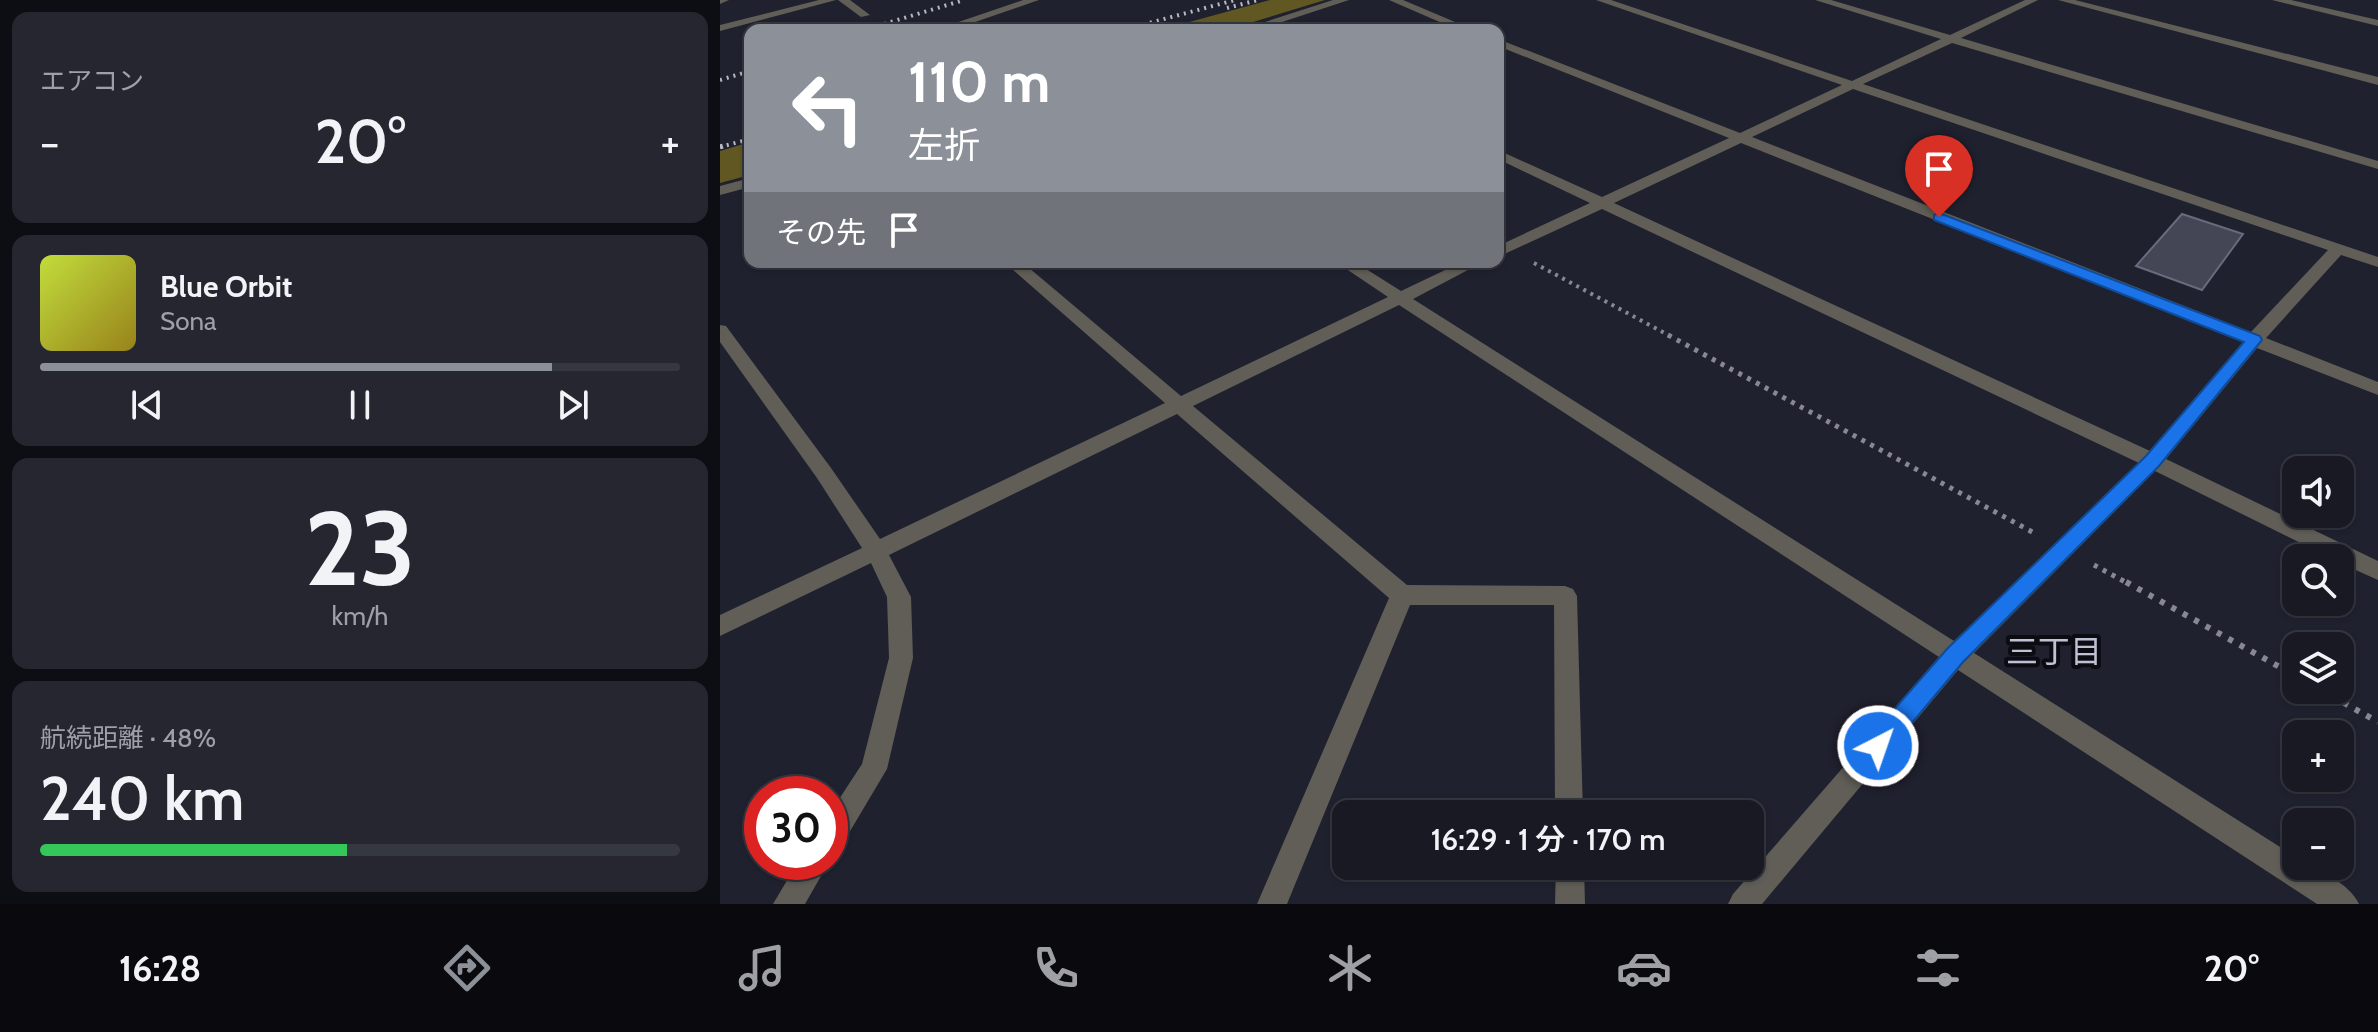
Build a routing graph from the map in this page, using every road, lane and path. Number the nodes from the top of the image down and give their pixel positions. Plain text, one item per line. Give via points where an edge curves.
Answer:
1 (831, 0) edge
2 (843, 0) edge
3 (1034, 0) edge
4 (1344, 0) edge
5 (1394, 0) edge
6 (1601, 0) edge
7 (1820, 0) edge
8 (2033, 0) edge
9 (2063, 0) edge
10 (2277, 0) edge
11 (865, 15) dead end
12 (2378, 23) edge
13 (960, 24) edge
14 (1266, 24) edge
15 (1453, 24) edge
16 (720, 28) edge
17 (1950, 39) junction
18 (1504, 44) edge
19 (2378, 81) edge
20 (1851, 87) junction
21 (1739, 139) junction
22 (1504, 157) edge
23 (2378, 165) edge
24 (744, 184) edge
25 (720, 191) edge
26 (1600, 202) junction
27 (1504, 249) edge
28 (2338, 249) junction
29 (1504, 251) edge
30 (2378, 262) edge
31 (1019, 268) edge
32 (1353, 268) edge
33 (1462, 268) edge
34 (1399, 297) junction
35 (720, 330) edge
36 (2254, 340) junction
37 (2378, 389) edge
38 (1178, 405) junction
39 (2153, 461) junction
40 (2064, 549) junction
41 (877, 553) junction
42 (2378, 571) edge
43 (1402, 595) junction
44 (720, 626) edge
45 (1955, 656) junction
46 (2282, 668) edge
47 (2346, 704) edge
48 (2378, 722) edge
49 (1569, 800) edge
50 (848, 810) edge
51 (803, 880) edge
52 (1570, 880) edge
53 (788, 904) edge
54 (1272, 904) edge
55 (1570, 904) edge
56 (1743, 904) edge
57 (2344, 904) edge

1 - 16 street
2 - 11 street
3 - 13 street
4 - 14 street
5 - 15 street
6 - 20 street
7 - 17 street
8 - 17 street
9 - 19 street
10 - 12 street
17 - 20 street
17 - 23 street
18 - 21 street
20 - 21 street
20 - 28 street
21 - 26 street
21 - 36 street
22 - 26 street
24 - 25 street
26 - 27 street
26 - 39 street
28 - 30 street
28 - 36 street
29 - 40 path
31 - 38 street
32 - 34 street
33 - 34 street
34 - 38 street
34 - 45 street
35 - 41 street
36 - 37 street
36 - 39 street
38 - 41 street
38 - 43 street
39 - 40 street
39 - 42 street
40 - 45 street
40 - 46 path
41 - 44 street
41 - 50 street via 899,597 901,658 874,769
43 - 49 street via 1565,596
43 - 54 street
45 - 56 street
45 - 57 street
47 - 48 path
51 - 53 street
52 - 55 street

